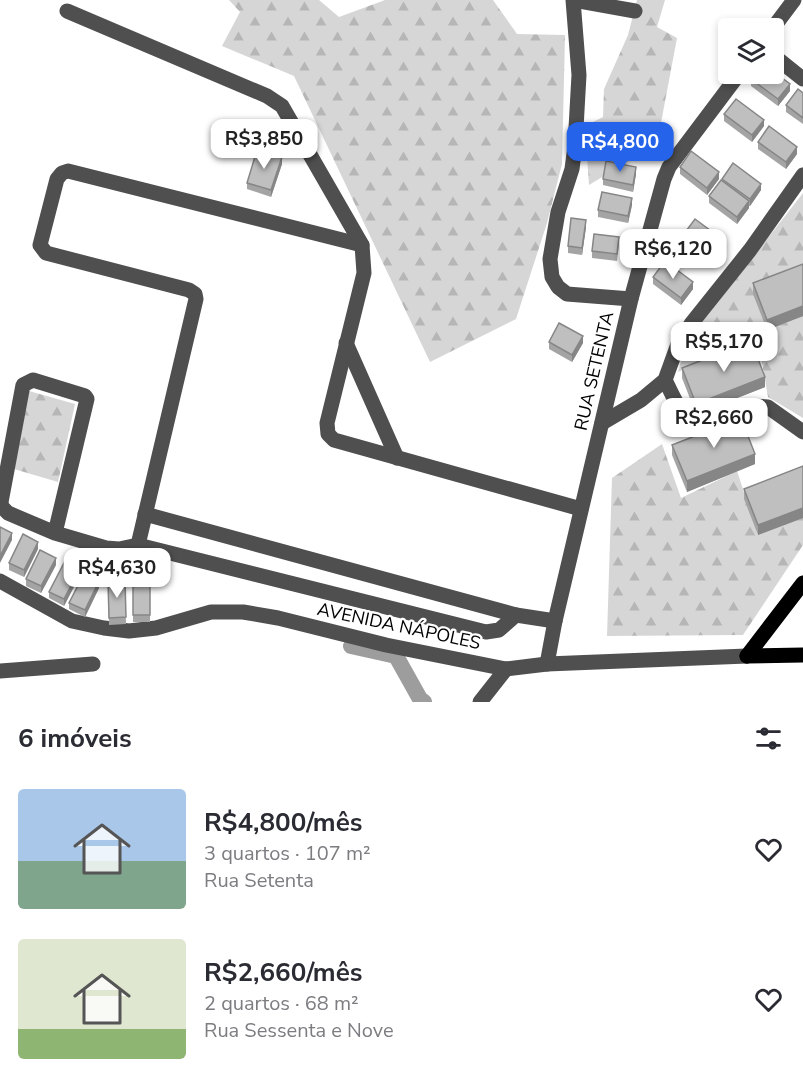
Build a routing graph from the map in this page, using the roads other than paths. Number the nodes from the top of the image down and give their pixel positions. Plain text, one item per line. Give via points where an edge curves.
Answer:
1 (573, 0) edge
2 (794, 0) edge
3 (67, 11) dead end
4 (635, 11) dead end
5 (780, 18) edge
6 (784, 64) edge
7 (803, 79) edge
8 (732, 84) edge
9 (803, 175) edge
10 (362, 245) junction
11 (632, 299) junction
12 (346, 343) junction
13 (665, 380) junction
14 (602, 423) junction
15 (803, 432) edge
16 (397, 458) junction
17 (581, 509) junction
18 (145, 514) junction
19 (55, 533) junction
20 (138, 545) junction
21 (0, 582) edge
22 (803, 584) edge
23 (516, 615) junction
24 (555, 621) junction
25 (803, 655) edge
26 (747, 656) junction
27 (93, 664) dead end
28 (547, 664) junction
29 (506, 669) junction
30 (0, 671) edge
31 (480, 702) edge

1 - 4 street
1 - 11 street via 579,75 575,146 556,224 550,259 552,277 567,294
2 - 5 street
3 - 10 street via 267,96 282,106
6 - 7 street
8 - 11 street, RUA SETENTA via 669,167
9 - 13 street via 691,324 678,344
10 - 12 street via 364,273
10 - 18 street via 68,171 57,179 40,245 45,253 195,294
11 - 14 street, RUA SETENTA
12 - 16 street
12 - 16 street via 327,423 328,434 334,440
13 - 14 street
13 - 15 street via 692,420 761,406
14 - 17 street, RUA SETENTA
16 - 17 street
17 - 24 street, RUA SETENTA
18 - 20 street
18 - 23 street
19 - 19 street via 87,399 33,380 23,385 1,502 8,513
19 - 20 street via 106,548
20 - 23 street via 486,632 499,630
21 - 29 street, AVENIDA NÁPOLES via 72,621 104,628 156,628 211,612 243,612
22 - 26 main road
23 - 24 street
24 - 28 street, RUA SETENTA
25 - 26 main road, AVENIDA NÁPOLES
26 - 28 street, AVENIDA NÁPOLES
27 - 30 street
28 - 29 street, AVENIDA NÁPOLES
29 - 31 street

